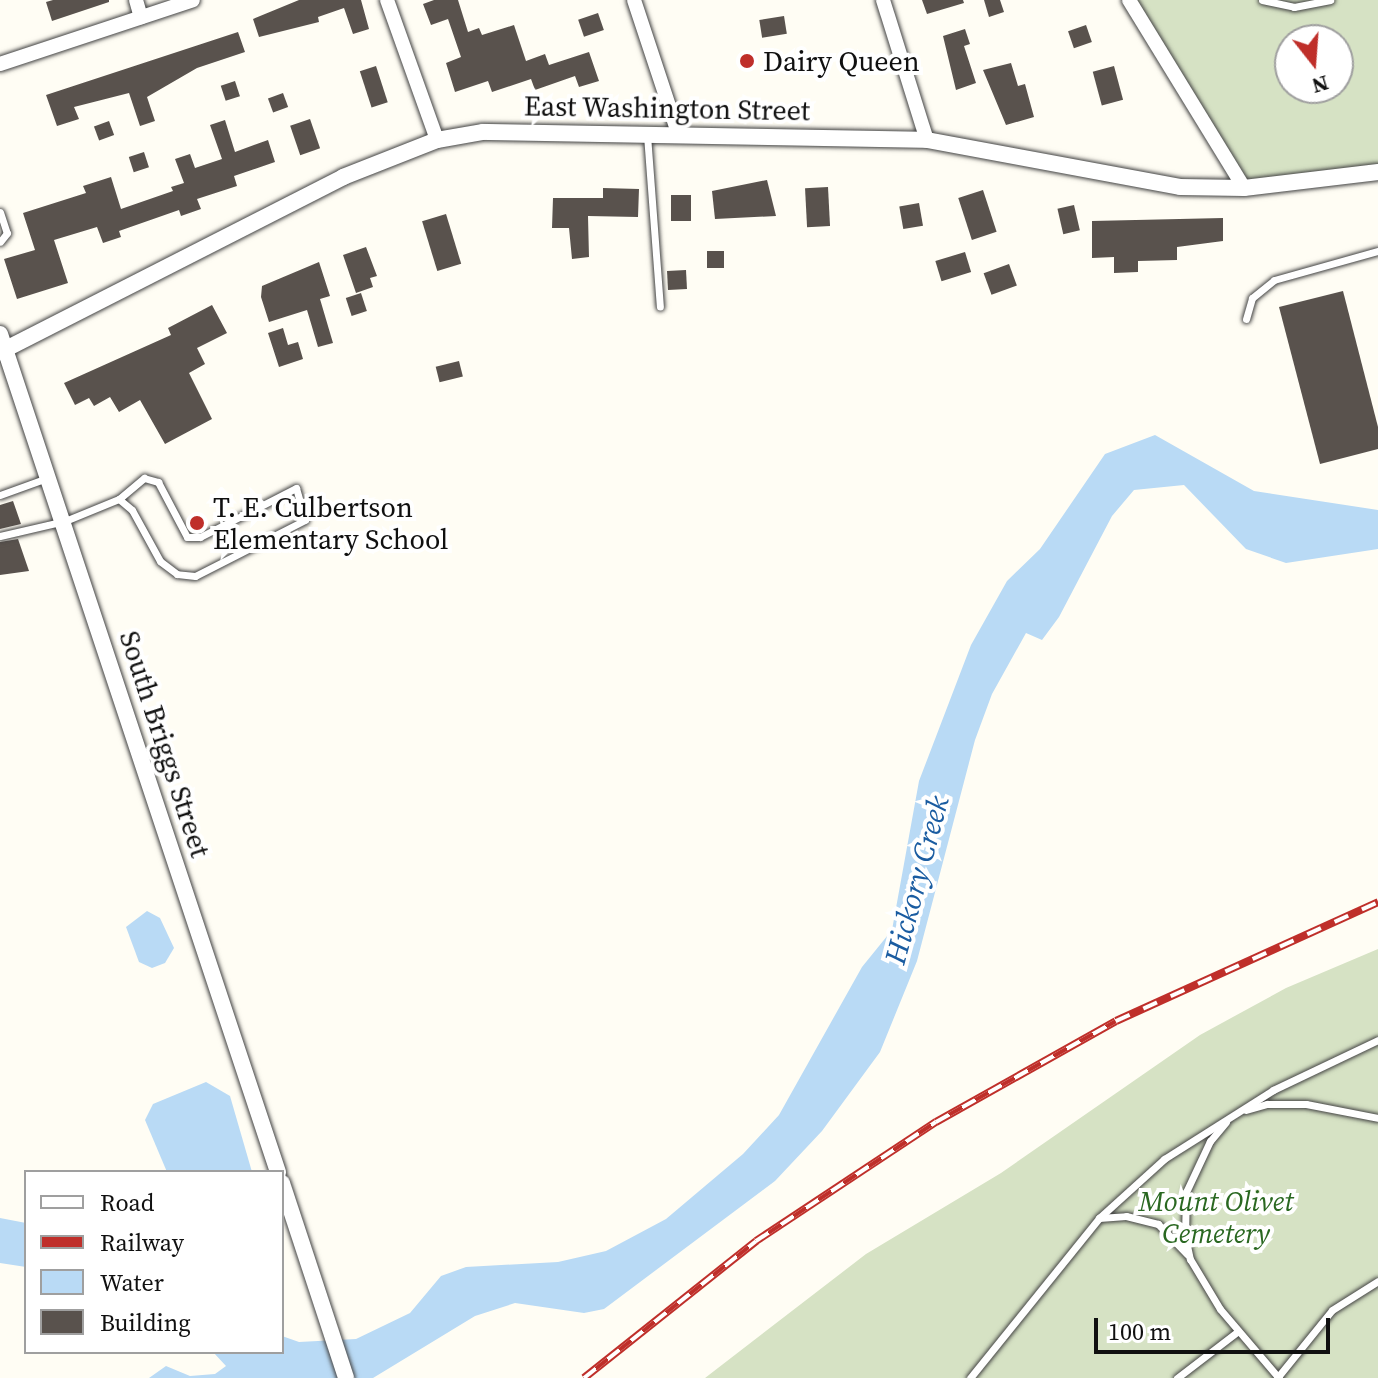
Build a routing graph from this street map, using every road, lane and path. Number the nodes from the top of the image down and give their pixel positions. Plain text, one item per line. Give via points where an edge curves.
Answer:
1 (136, 0) edge
2 (193, 0) edge
3 (387, 0) edge
4 (634, 0) edge
5 (883, 0) edge
6 (1129, 0) edge
7 (1262, 0) edge
8 (1330, 0) edge
9 (141, 17) junction
10 (0, 64) edge
11 (647, 133) junction
12 (678, 133) junction
13 (437, 140) junction
14 (927, 140) junction
15 (1378, 172) edge
16 (1244, 188) junction
17 (0, 212) edge
18 (0, 242) edge
19 (1378, 251) edge
20 (660, 307) dead end
21 (1246, 319) dead end
22 (2, 345) edge
23 (50, 477) junction
24 (0, 495) edge
25 (119, 499) junction
26 (65, 521) junction
27 (0, 536) edge
28 (1378, 1040) edge
29 (1229, 1117) junction
30 (1378, 1118) edge
31 (277, 1170) edge
32 (284, 1189) edge
33 (1099, 1218) junction
34 (1190, 1259) junction
35 (1378, 1281) edge
36 (1237, 1332) junction
37 (346, 1378) edge
38 (970, 1378) edge
39 (1177, 1378) edge
40 (1277, 1378) edge

1 - 9 street
2 - 9 street
3 - 13 street
4 - 12 street
5 - 14 street
6 - 16 street
7 - 8 lane via 1294,7
9 - 10 street
11 - 12 street, East Washington Street
11 - 13 street, East Washington Street via 483,132
11 - 20 lane
12 - 14 street, East Washington Street
13 - 22 street, East Washington Street via 343,177
14 - 16 street, East Washington Street via 1180,187
15 - 16 street, East Washington Street
17 - 18 lane via 7,233
19 - 21 lane via 1274,280 1252,298
22 - 23 street, South Briggs Street
23 - 24 lane
23 - 26 street, South Briggs Street
25 - 25 lane via 132,510 160,561 186,575 195,576 305,520 296,488 200,537 187,537 179,529 158,482 144,478
25 - 26 lane
26 - 27 lane
26 - 31 street, South Briggs Street
28 - 29 lane via 1318,1066
29 - 30 lane via 1285,1103
29 - 33 lane via 1164,1159
29 - 34 lane via 1210,1141 1186,1192
32 - 37 street
33 - 34 lane via 1126,1216 1158,1224
33 - 38 lane
34 - 36 lane
35 - 40 lane via 1332,1310
36 - 39 lane
36 - 40 lane

